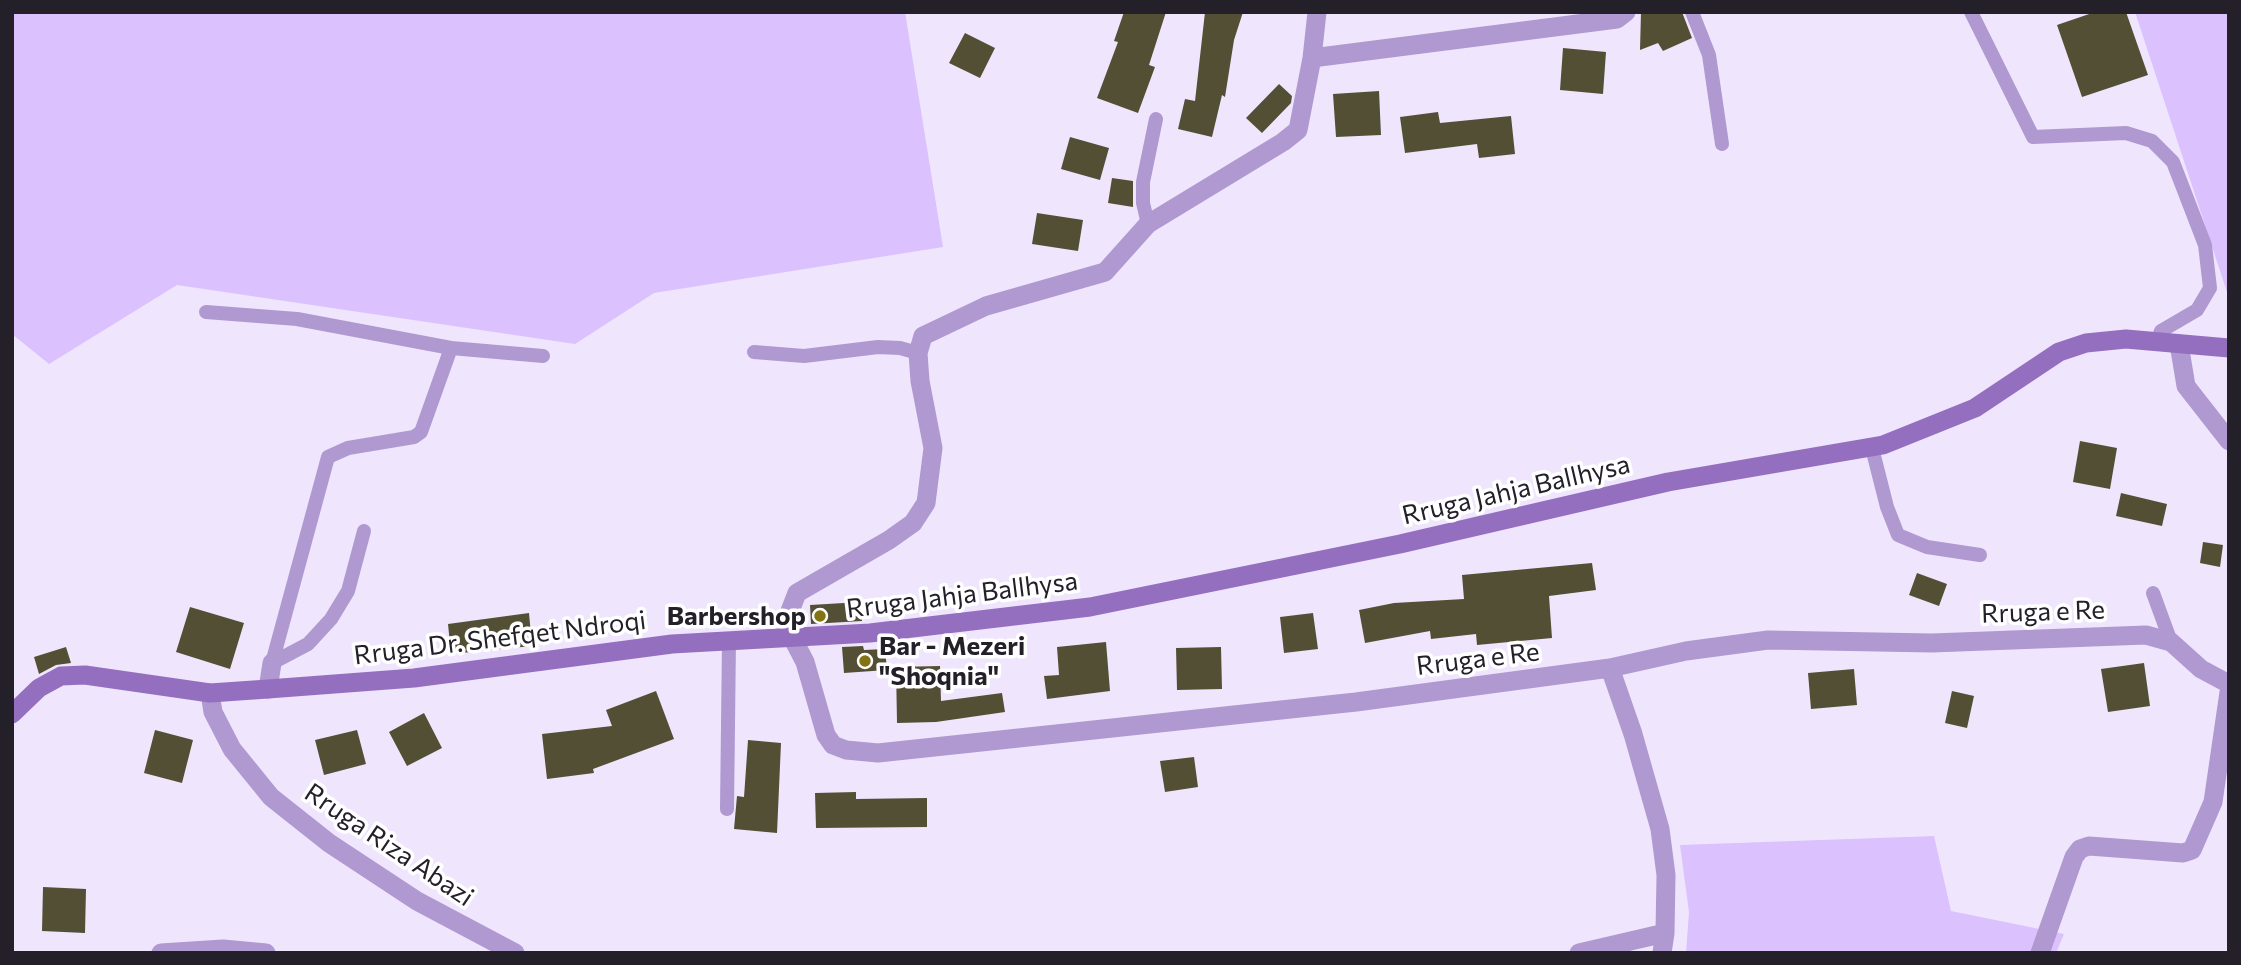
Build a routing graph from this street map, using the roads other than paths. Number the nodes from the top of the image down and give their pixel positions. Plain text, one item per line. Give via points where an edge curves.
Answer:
1 (1317, 12) edge
2 (1626, 12) edge
3 (1692, 12) edge
4 (1971, 12) edge
5 (1312, 58) junction
6 (1156, 119) dead end
7 (1722, 144) dead end
8 (1148, 224) junction
9 (206, 312) dead end
10 (2157, 342) junction
11 (2179, 344) junction
12 (451, 348) junction
13 (2229, 348) edge
14 (754, 352) dead end
15 (918, 353) junction
16 (542, 356) dead end
17 (2229, 441) edge
18 (1872, 448) junction
19 (364, 531) dead end
20 (1980, 555) dead end
21 (2153, 593) dead end
22 (793, 639) junction
23 (729, 640) junction
24 (2171, 642) junction
25 (272, 663) junction
26 (1610, 668) junction
27 (2229, 684) edge
28 (268, 689) junction
29 (210, 692) junction
30 (2229, 692) edge
31 (14, 707) edge
32 (727, 810) dead end
33 (1664, 943) edge
34 (161, 953) edge
35 (266, 953) edge
36 (515, 953) edge
37 (1579, 953) edge
38 (2040, 953) edge

1 - 5 street
2 - 5 street via 1617,19
3 - 7 lane via 1709,55
4 - 10 lane via 2033,137 2126,133 2152,141 2173,162 2205,245 2210,288 2206,301 2161,331
5 - 8 street via 1297,130
6 - 8 lane via 1143,182
8 - 15 street via 1105,272 986,306 923,336
9 - 12 lane via 297,319
10 - 11 main road, Rruga Jahja Ballhysa
10 - 18 main road, Rruga Jahja Ballhysa via 2113,340 2059,352 1975,408
11 - 13 main road, Rruga Jahja Ballhysa
11 - 17 street via 2186,386
12 - 16 lane
12 - 25 lane via 421,432 328,457
14 - 15 lane via 804,356 878,347
15 - 22 street via 933,448 926,503 913,523 889,540 797,593 790,611
18 - 20 lane via 1898,535 1927,547
18 - 22 main road, Rruga Jahja Ballhysa via 1668,482 1400,544 1090,607
19 - 25 lane via 348,591 331,619 308,644
21 - 24 lane
22 - 23 main road, Rruga Dr. Shefqet Ndroqi
22 - 26 street, Rruga e Re via 805,662 825,734 833,745 878,753 1356,702
23 - 28 main road, Rruga Dr. Shefqet Ndroqi via 414,678
23 - 32 lane
24 - 26 street, Rruga e Re via 2146,635 1933,643 1768,640
24 - 27 street via 2201,669
25 - 28 street
26 - 33 street via 1660,829 1666,875
28 - 29 main road, Rruga Dr. Shefqet Ndroqi
29 - 31 main road, Rruga Dr. Shefqet Ndroqi via 85,675 61,676
29 - 36 street, Rruga Riza Abazi via 213,712 232,749 271,797 329,843 417,901
30 - 38 street via 2213,802 2192,850 2080,849
33 - 37 street
34 - 35 street via 223,949

